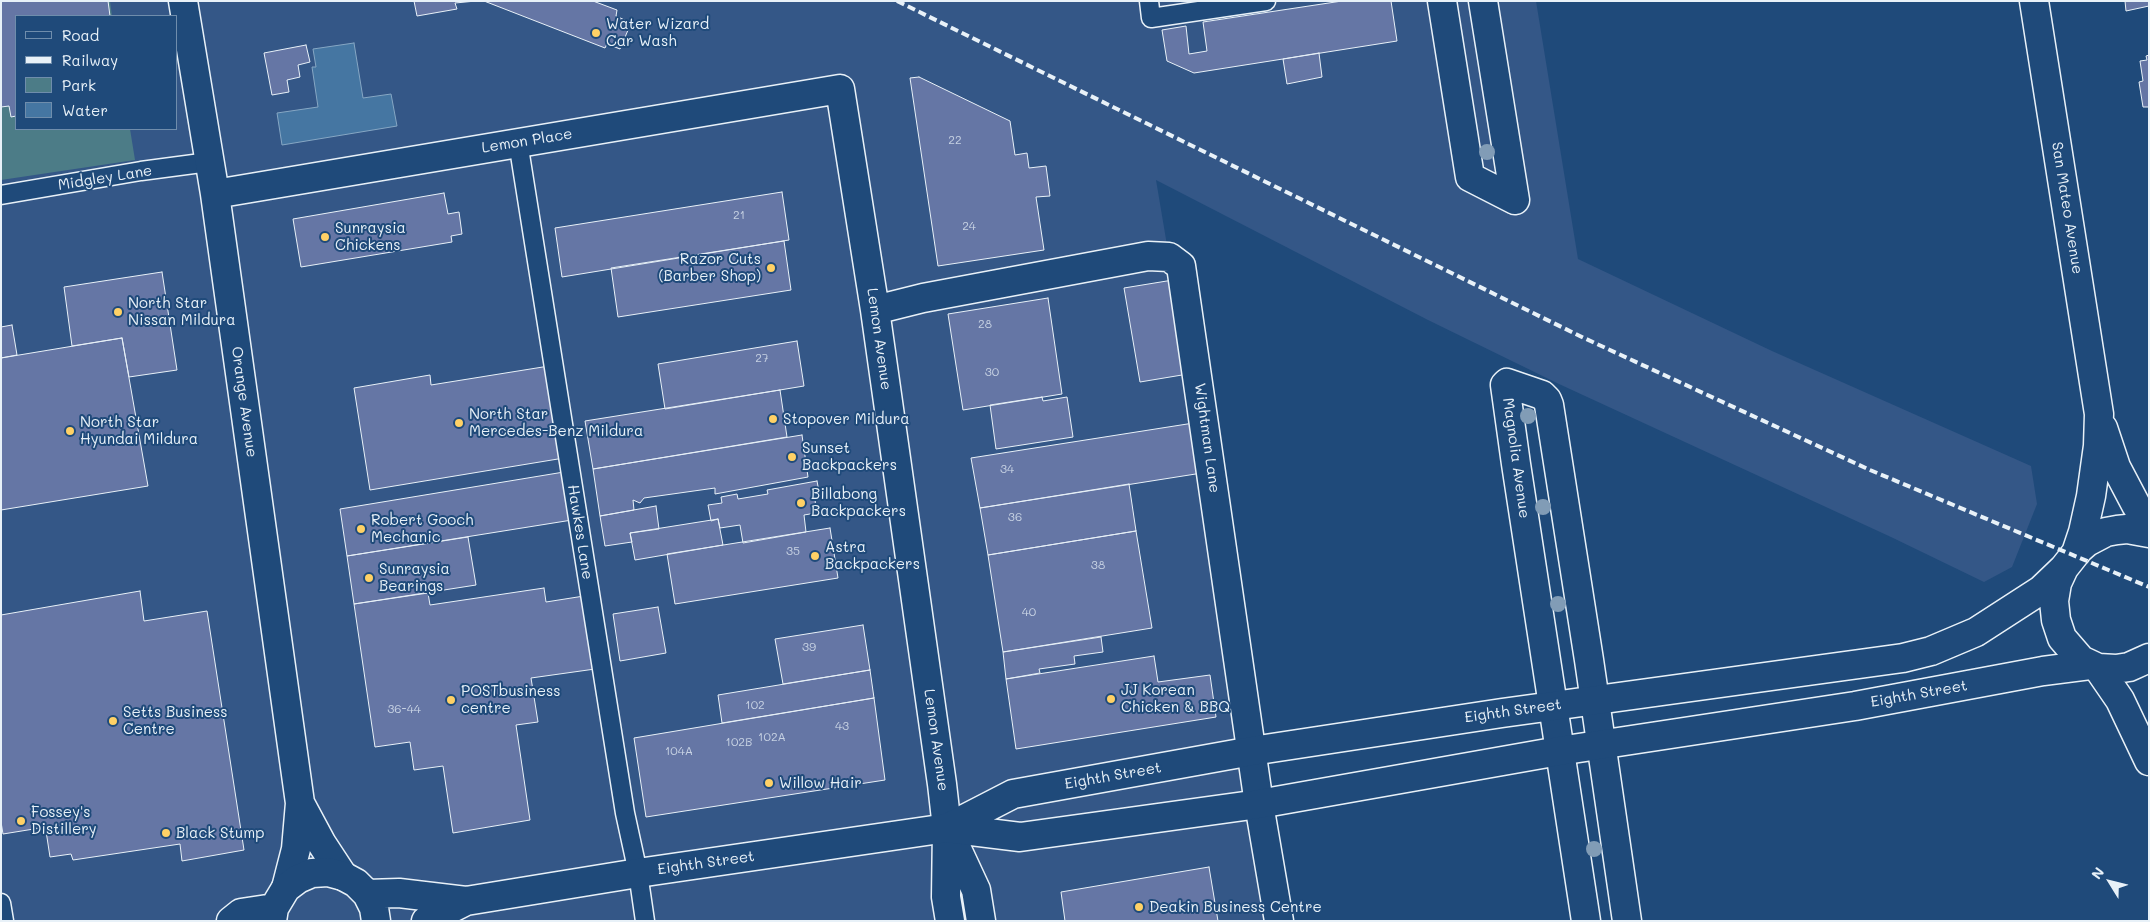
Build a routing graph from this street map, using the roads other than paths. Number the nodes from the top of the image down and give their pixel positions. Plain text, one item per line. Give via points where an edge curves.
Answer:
1 (183, 1) edge
2 (1149, 1) edge
3 (1266, 1) edge
4 (1442, 1) edge
5 (1483, 1) edge
6 (2034, 1) edge
7 (840, 89) joint
8 (518, 142) junction
9 (209, 162) junction
10 (215, 194) junction
11 (1, 195) edge
12 (875, 310) junction
13 (2099, 414) junction
14 (1556, 457) junction
15 (1516, 464) junction
16 (2149, 526) edge
17 (2149, 533) edge
18 (1572, 558) junction
19 (2070, 560) junction
20 (1531, 564) junction
21 (2149, 658) edge
22 (1850, 666) junction
23 (2094, 666) junction
24 (1594, 700) junction
25 (1552, 705) junction
26 (1855, 706) junction
27 (1601, 744) junction
28 (1559, 750) junction
29 (1252, 751) junction
30 (2149, 761) edge
31 (300, 803) junction
32 (1260, 804) junction
33 (947, 828) junction
34 (638, 873) junction
35 (343, 876) junction
36 (1623, 893) junction
37 (367, 894) junction
38 (466, 902) junction
39 (1, 903) edge
40 (278, 906) edge
41 (1584, 910) edge
42 (4, 921) edge
43 (231, 921) edge
44 (376, 921) edge
45 (426, 921) edge
46 (645, 921) edge
47 (950, 921) edge
48 (981, 921) edge
49 (1279, 921) edge
50 (1627, 921) edge

1 - 9 street, Orange Avenue
2 - 3 lane via 1151,18
4 - 5 street via 1470,177 1516,200
6 - 13 street, San Mateo Avenue
7 - 8 street, Lemon Place
7 - 12 street, Lemon Avenue
8 - 10 street, Lemon Place
8 - 34 lane, Hawkes Lane via 625,813
9 - 10 street, Orange Avenue
9 - 11 lane, Midgley Lane
10 - 31 street, Orange Avenue
12 - 29 street, Wightman Lane via 1148,256 1169,257 1181,266
12 - 33 street, Lemon Avenue
13 - 16 street, San Mateo Avenue via 2116,467
13 - 19 street, San Mateo Avenue via 2091,496 2083,532
14 - 15 street
14 - 15 street, Magnolia Avenue via 1547,400 1542,395 1507,382
14 - 18 street, Magnolia Avenue
15 - 20 street, Magnolia Avenue
17 - 19 street, Eighth Street via 2127,529 2106,532 2087,542
18 - 20 street
18 - 24 street, Magnolia Avenue
19 - 22 street, Eighth Street via 2029,598 1996,621 1957,641 1903,658
19 - 23 street, San Mateo Avenue via 2055,592 2054,611 2058,629 2066,645 2081,660
20 - 25 street, Magnolia Avenue
21 - 23 street, Eighth Street via 2116,669
22 - 24 street, Eighth Street
22 - 26 street
23 - 26 street, Eighth Street via 2043,671
23 - 30 street via 2129,718
24 - 25 street, Eighth Street
24 - 27 street, Magnolia Avenue
25 - 28 street, Magnolia Avenue
25 - 29 street, Eighth Street
26 - 27 street, Eighth Street
27 - 28 street, Eighth Street
27 - 36 street, Magnolia Avenue
28 - 32 street, Eighth Street
28 - 41 street, Magnolia Avenue
29 - 32 street, Wightman Lane
29 - 33 street, Eighth Street via 1013,794
31 - 35 street, Orange Avenue
31 - 40 street, Orange Avenue via 296,849
32 - 33 street, Eighth Street via 1020,836
32 - 49 street, Wightman Lane
33 - 34 street, Eighth Street
33 - 47 street, Lemon Avenue via 946,897
33 - 48 street, Lemon Avenue via 976,890
34 - 38 street, Eighth Street
34 - 46 lane, Hawkes Lane
35 - 37 street via 356,882
35 - 40 street via 328,872 312,873 298,879
36 - 41 street
36 - 50 street, Magnolia Avenue
37 - 38 street, Eighth Street via 399,893
37 - 44 street
38 - 45 street, Eighth Street
39 - 42 lane
40 - 43 street via 241,913

